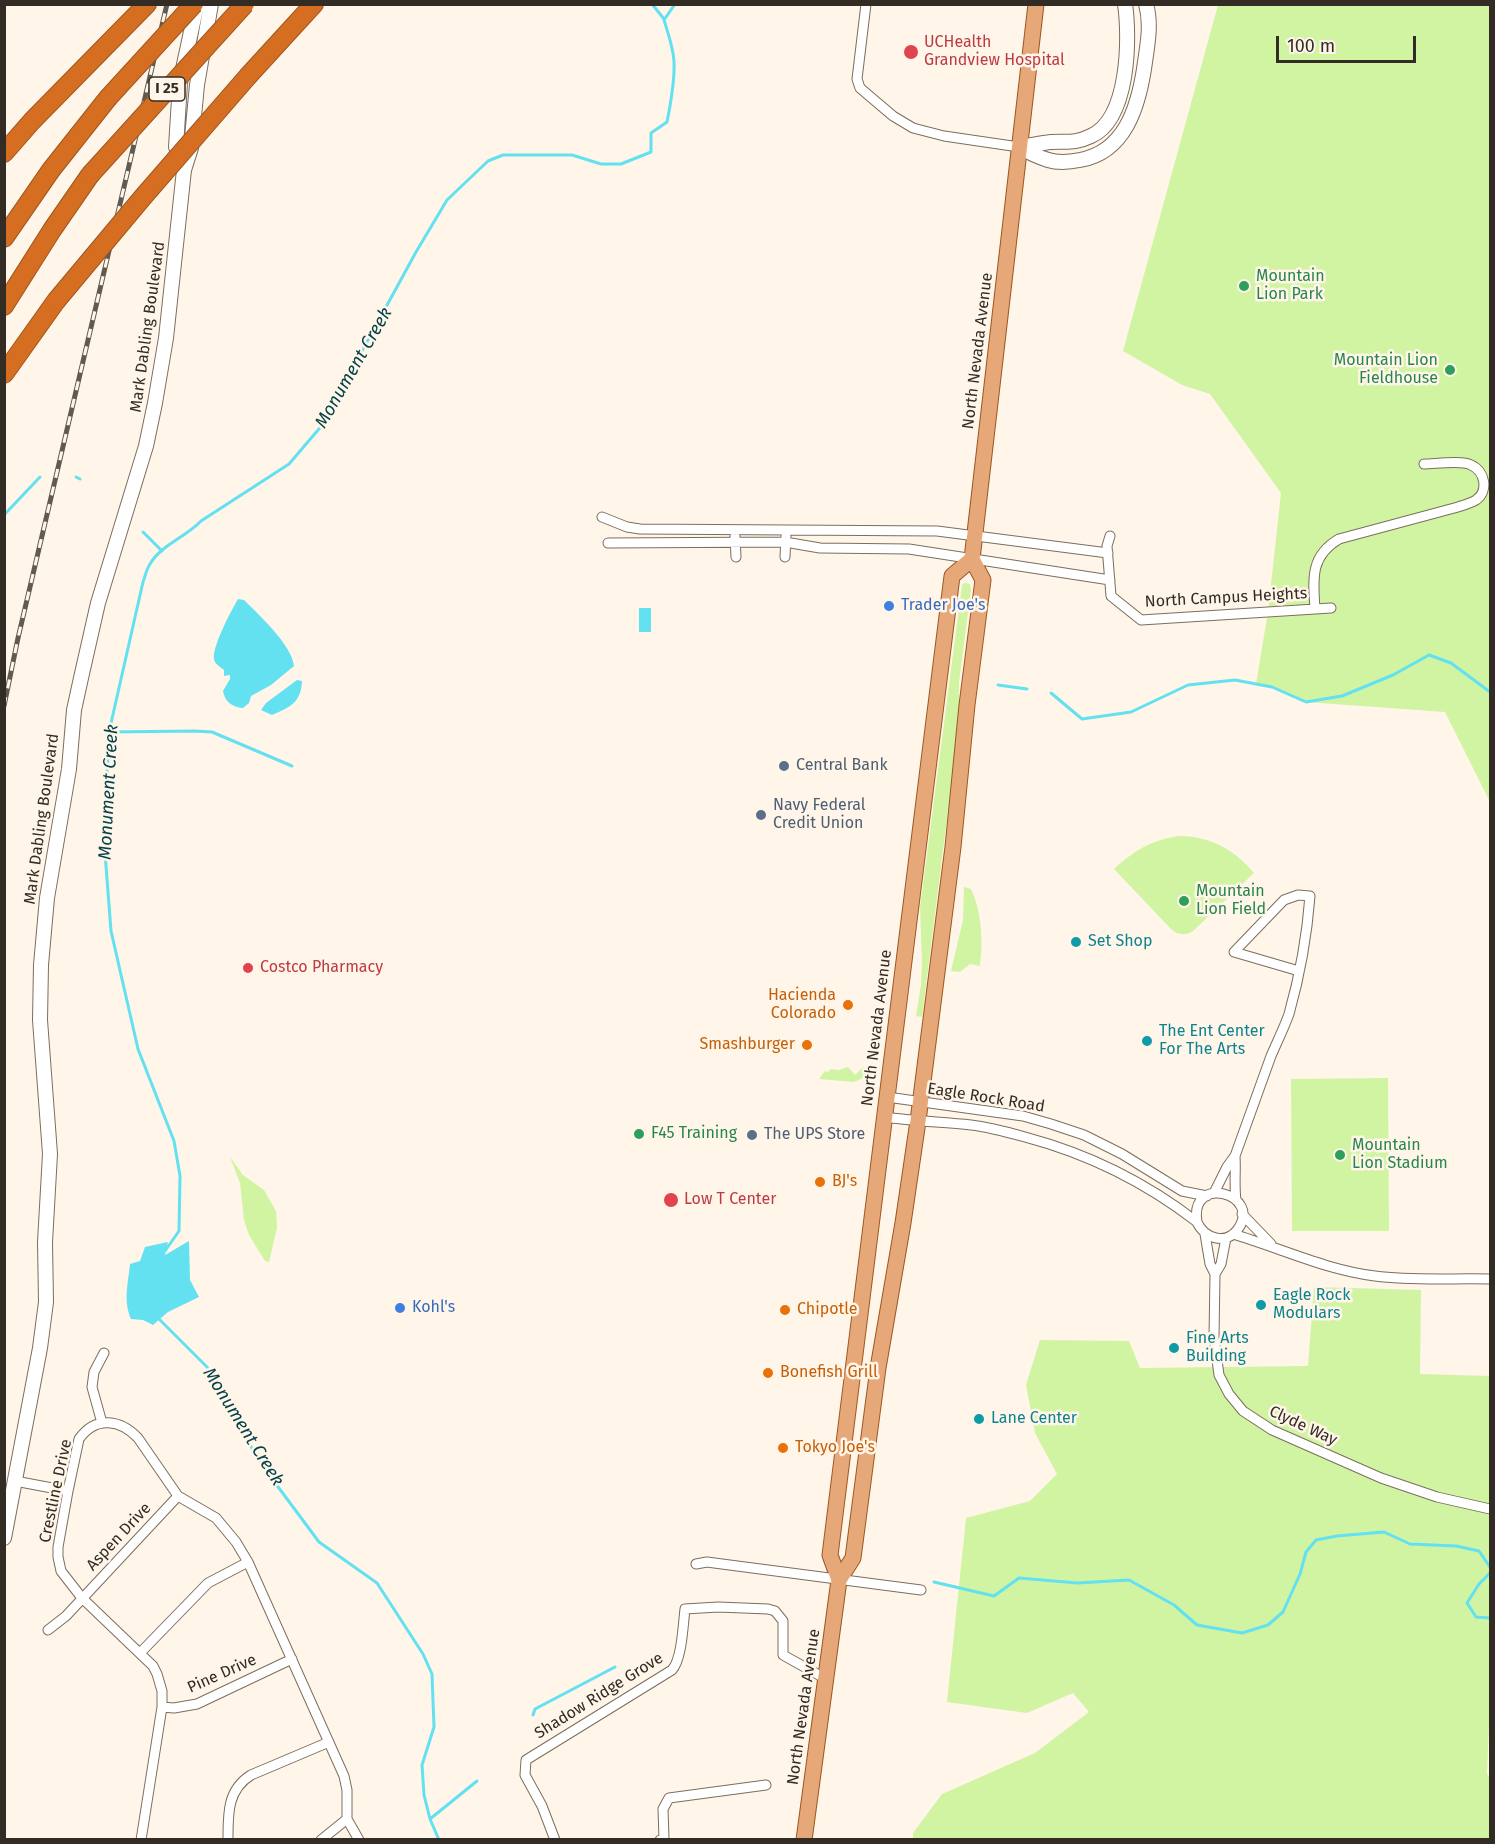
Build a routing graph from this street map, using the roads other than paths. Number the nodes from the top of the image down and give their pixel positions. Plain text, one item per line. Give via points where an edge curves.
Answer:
1 (147, 4) edge
2 (195, 4) edge
3 (211, 4) edge
4 (245, 4) edge
5 (314, 4) edge
6 (866, 4) edge
7 (1036, 4) edge
8 (1125, 4) edge
9 (1146, 4) edge
10 (1019, 147) junction
11 (4, 153) edge
12 (184, 170) junction
13 (4, 238) edge
14 (4, 306) edge
15 (4, 374) edge
16 (1424, 464) dead end
17 (602, 517) dead end
18 (735, 530) junction
19 (786, 530) junction
20 (975, 536) junction
21 (1110, 536) dead end
22 (735, 542) junction
23 (785, 542) junction
24 (608, 543) dead end
25 (1108, 553) junction
26 (736, 557) dead end
27 (785, 557) dead end
28 (972, 559) junction
29 (1110, 580) junction
30 (1331, 608) dead end
31 (1315, 609) junction
32 (1299, 971) junction
33 (887, 1097) junction
34 (919, 1102) junction
35 (884, 1117) junction
36 (918, 1121) junction
37 (1235, 1156) junction
38 (1210, 1194) junction
39 (1236, 1200) junction
40 (1242, 1214) junction
41 (1197, 1222) junction
42 (1205, 1234) junction
43 (1230, 1236) junction
44 (1273, 1246) junction
45 (1215, 1274) junction
46 (1491, 1279) edge
47 (104, 1353) dead end
48 (102, 1423) junction
49 (15, 1481) junction
50 (68, 1491) junction
51 (178, 1496) junction
52 (1491, 1509) edge
53 (4, 1538) edge
54 (248, 1562) junction
55 (696, 1564) dead end
56 (839, 1580) junction
57 (921, 1590) dead end
58 (82, 1598) junction
59 (48, 1630) dead end
60 (140, 1653) junction
61 (292, 1659) junction
62 (826, 1679) junction
63 (162, 1707) junction
64 (328, 1742) junction
65 (766, 1785) dead end
66 (347, 1819) junction
67 (141, 1839) edge
68 (228, 1839) edge
69 (321, 1839) edge
70 (359, 1839) edge
71 (555, 1839) edge
72 (660, 1839) edge
73 (804, 1839) edge

1 - 11 highway
2 - 12 street, Mark Dabling Boulevard via 180,84 176,147
2 - 13 highway, I 25, bridge via 108,98
3 - 12 street, Mark Dabling Boulevard via 191,148
4 - 14 highway, I 25, bridge via 90,175
5 - 15 highway, bridge via 143,197 56,301
6 - 10 street via 857,79 860,88 913,128
7 - 10 main road, North Nevada Avenue
8 - 10 street via 1126,67 1112,115 1103,128 1073,142
9 - 10 street via 1149,32 1141,84 1127,128 1116,141 1102,152 1069,162 1050,161
10 - 20 main road, North Nevada Avenue
12 - 49 street, Mark Dabling Boulevard via 156,403 98,603 81,678 47,898 40,1020 50,1154 46,1302
16 - 31 street via 1469,464 1484,479 1482,493 1458,507 1331,543 1315,566
17 - 18 street via 640,529
18 - 19 street
18 - 22 street
19 - 20 street via 937,531
19 - 23 street
20 - 25 street
20 - 28 main road, North Nevada Avenue
21 - 25 street, North Campus Heights
22 - 23 street
22 - 24 street
22 - 26 street
23 - 27 street
23 - 28 street via 820,548 909,549
25 - 29 street, North Campus Heights
28 - 29 street
28 - 33 main road, North Nevada Avenue via 952,576
28 - 34 main road, North Nevada Avenue via 982,580 953,847
29 - 31 street, North Campus Heights via 1111,597 1141,620
30 - 31 street, North Campus Heights
32 - 32 street via 1234,952 1284,900 1298,895 1310,896
32 - 37 street via 1288,1016
33 - 34 street, Eagle Rock Road
33 - 35 main road, North Nevada Avenue
34 - 36 main road, North Nevada Avenue
34 - 38 street, Eagle Rock Road via 1023,1116 1051,1124 1122,1154 1182,1191
35 - 36 street, Eagle Rock Road
35 - 56 main road, North Nevada Avenue via 830,1555
36 - 41 street, Eagle Rock Road via 1002,1130 1081,1154 1157,1194
36 - 56 main road, North Nevada Avenue via 878,1368 853,1558
37 - 38 street
37 - 39 street
38 - 39 street, Eagle Rock Road via 1222,1192
38 - 41 street via 1197,1208
39 - 40 street
40 - 43 street via 1242,1222
40 - 44 street
41 - 42 street, Eagle Rock Road
42 - 43 street via 1219,1239
42 - 45 street
43 - 44 street
43 - 45 street
44 - 46 street via 1374,1276
45 - 52 street, Clyde Way via 1214,1336 1219,1375 1243,1411 1272,1430 1381,1478 1437,1497
47 - 48 street via 94,1372 92,1387
48 - 50 street, Crestline Drive via 79,1439
48 - 51 street via 116,1423 132,1432
49 - 50 street
49 - 53 street, Mark Dabling Boulevard
50 - 58 street, Crestline Drive via 58,1557 65,1579
51 - 54 street via 216,1518
51 - 58 street, Aspen Drive
54 - 60 street via 208,1583
54 - 61 street
55 - 56 street via 707,1562
56 - 57 street
56 - 62 main road, North Nevada Avenue
58 - 59 street, Aspen Drive
58 - 60 street, Crestline Drive
60 - 63 street, Crestline Drive via 157,1674
61 - 63 street, Pine Drive via 197,1704
61 - 64 street
62 - 71 street, Shadow Ridge Grove via 783,1655 783,1621 775,1611 685,1609 678,1658 672,1670 526,1760 525,1775
62 - 73 main road, North Nevada Avenue
63 - 67 street, Crestline Drive
64 - 66 street via 344,1776
64 - 68 street via 237,1779 228,1814
65 - 72 street via 669,1798 663,1809 664,1839
66 - 69 street
66 - 70 street

